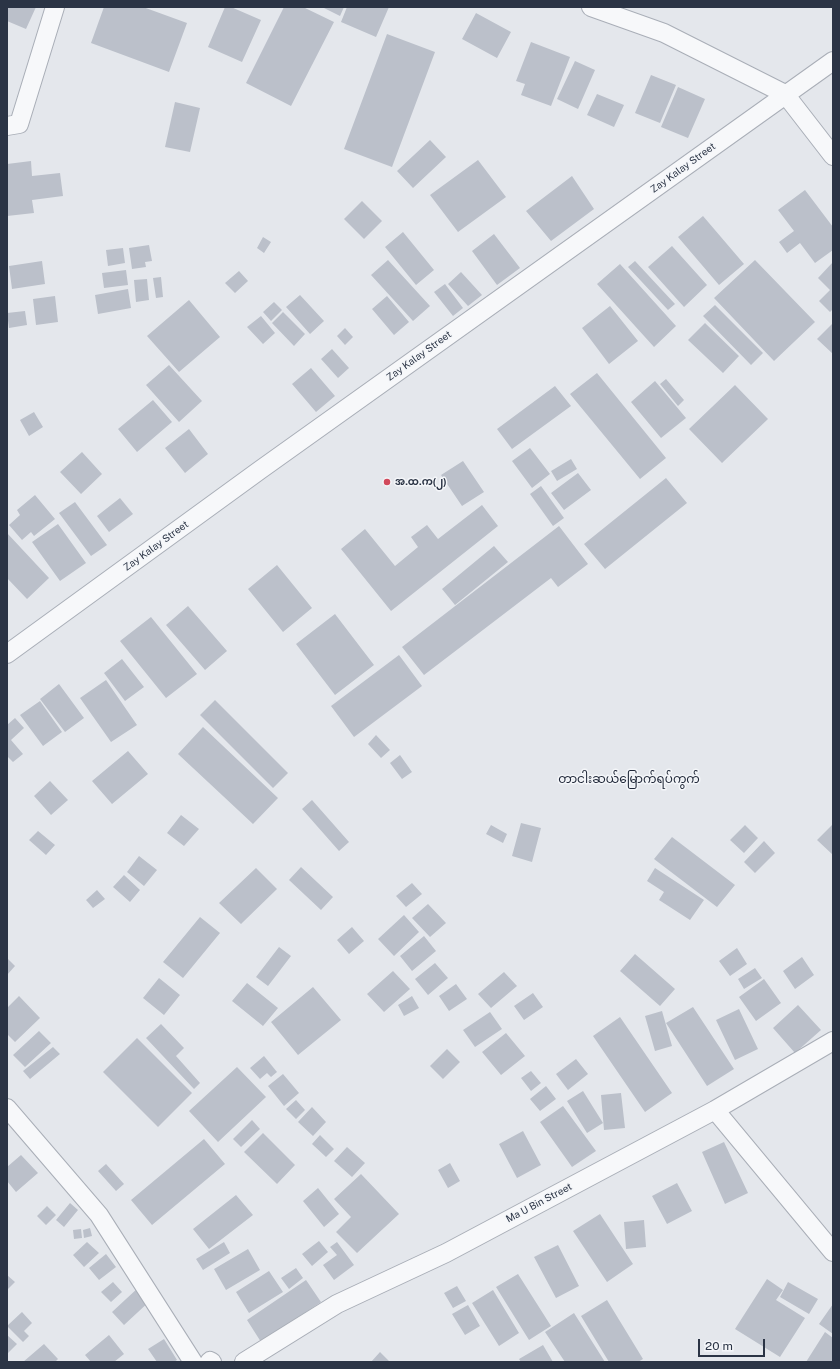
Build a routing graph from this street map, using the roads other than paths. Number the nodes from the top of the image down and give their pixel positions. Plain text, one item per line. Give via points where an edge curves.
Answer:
1 (55, 7) edge
2 (591, 7) edge
3 (833, 61) edge
4 (785, 94) junction
5 (7, 126) edge
6 (833, 156) edge
7 (7, 654) edge
8 (833, 1041) edge
9 (7, 1108) edge
10 (715, 1110) junction
11 (833, 1252) edge
12 (193, 1362) edge
13 (244, 1362) edge

1 - 5 street via 19,124
2 - 4 street via 664,33
3 - 4 street, Zay Kalay Street
4 - 6 street
4 - 7 street, Zay Kalay Street via 273,460
8 - 10 street, Ma U Bin Street
9 - 12 street via 99,1215
10 - 11 street
10 - 13 street, Ma U Bin Street via 446,1253 337,1304

